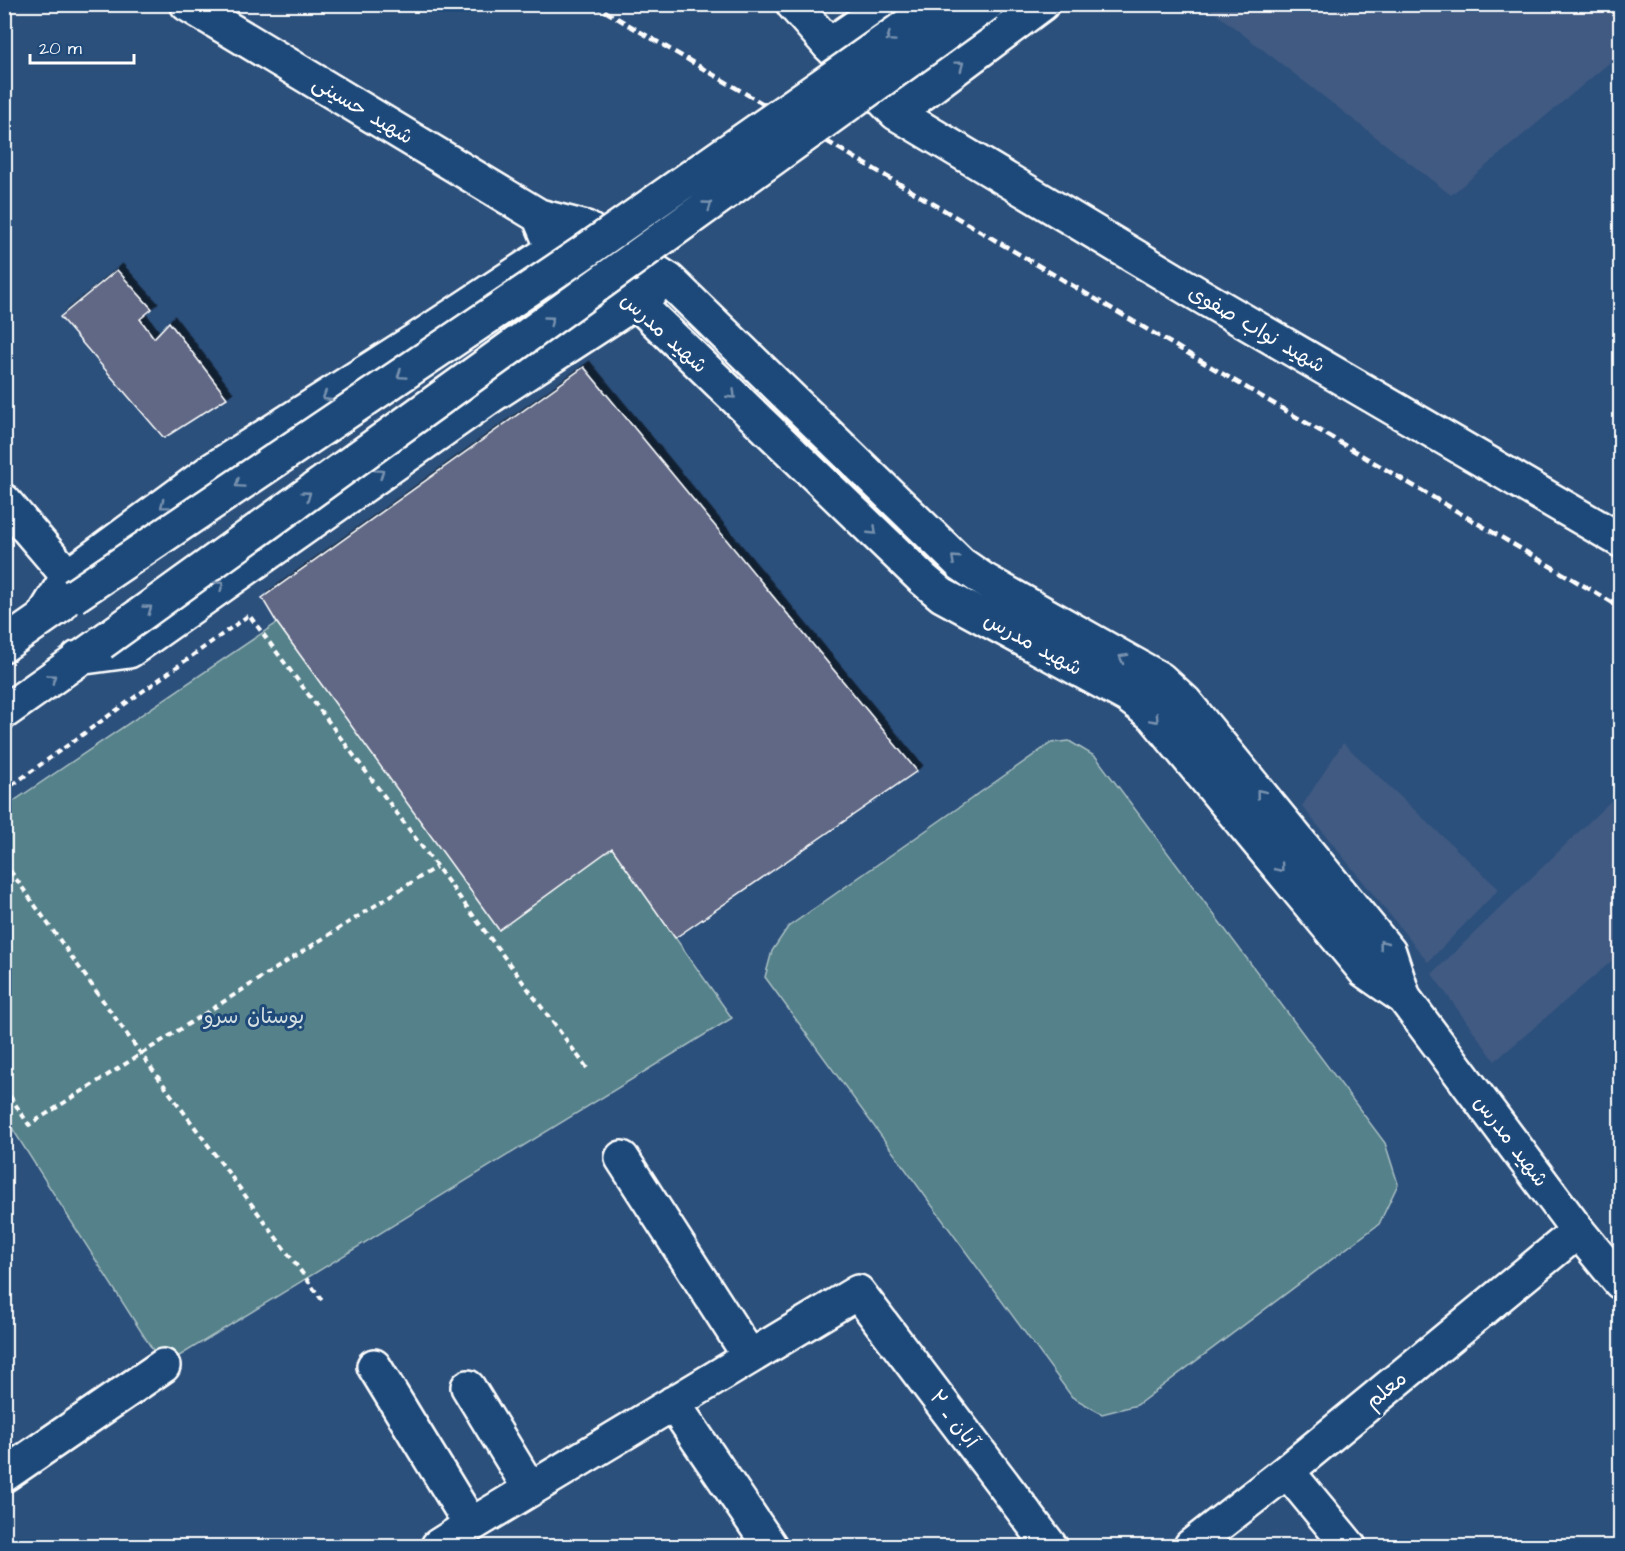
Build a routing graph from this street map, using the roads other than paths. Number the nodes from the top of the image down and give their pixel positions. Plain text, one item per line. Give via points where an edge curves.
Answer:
1 (187, 4) edge
2 (793, 4) edge
3 (889, 4) edge
4 (938, 4) edge
5 (987, 4) edge
6 (1042, 4) edge
7 (829, 45) junction
8 (896, 113) junction
9 (539, 216) junction
10 (586, 228) junction
11 (554, 251) junction
12 (669, 280) junction
13 (477, 300) junction
14 (636, 302) junction
15 (444, 321) junction
16 (526, 372) junction
17 (491, 396) junction
18 (4, 501) edge
19 (1620, 540) edge
20 (71, 586) junction
21 (4, 645) edge
22 (90, 651) junction
23 (4, 712) edge
24 (1404, 998) junction
25 (622, 1158) dead end
26 (1578, 1231) junction
27 (1620, 1282) edge
28 (750, 1357) junction
29 (163, 1366) dead end
30 (374, 1366) dead end
31 (468, 1387) dead end
32 (674, 1403) junction
33 (1287, 1471) junction
34 (4, 1475) edge
35 (531, 1489) junction
36 (471, 1524) junction
37 (438, 1546) edge
38 (770, 1546) edge
39 (1050, 1546) edge
40 (1191, 1546) edge
41 (1349, 1546) edge

1 - 9 street, شهید حسینی
2 - 7 street, شهید نواب صفوی
3 - 7 street
4 -> 20 street, bridge via 591,247
22 -> 5 street, bridge
8 -> 6 street
7 - 8 street, شهید نواب صفوی
8 - 19 street, شهید نواب صفوی
9 - 10 street, شهید مدرس
9 - 11 street
10 - 11 street
10 - 12 street, شهید مدرس
11 - 13 street
11 - 14 street, شهید مدرس
12 - 14 street
24 -> 12 street, شهید مدرس via 1389,951 1185,702 1160,679 961,564
13 - 15 street
13 - 16 street
14 - 16 street
14 -> 24 street, شهید مدرس via 942,595 1128,696 1153,715 1365,971
15 - 17 street
15 -> 20 street via 212,470
16 - 17 street
22 -> 17 street via 129,651
18 - 20 street
20 - 21 street via 43,618
23 -> 22 street
24 - 26 street, شهید مدرس
25 - 28 street
26 - 27 street, شهید مدرس
26 - 33 street, معلم
28 - 32 street
28 - 39 street, آبان ـ ۲ via 858,1292
29 - 34 street
30 - 36 street
31 - 35 street
32 - 35 street
32 - 38 street
33 - 40 street, معلم
33 - 41 street
35 - 36 street
36 - 37 street

